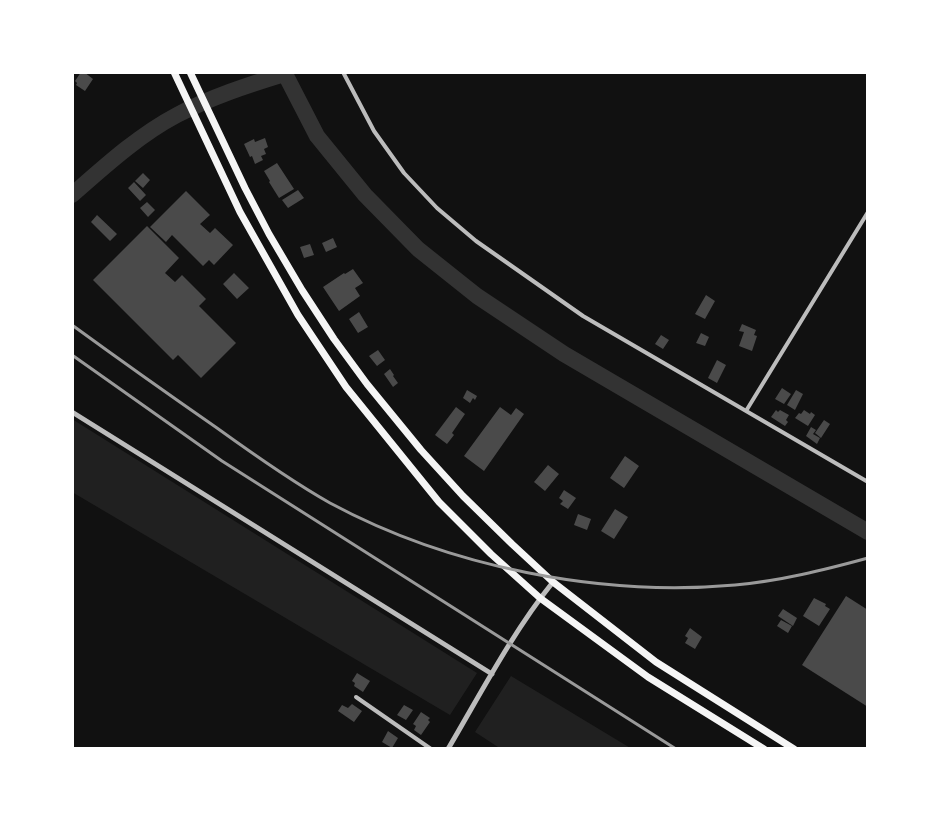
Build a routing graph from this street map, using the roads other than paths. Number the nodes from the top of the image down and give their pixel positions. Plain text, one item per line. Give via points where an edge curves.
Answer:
1 (174, 72) edge
2 (190, 72) edge
3 (343, 72) edge
4 (868, 212) edge
5 (746, 411) junction
6 (72, 412) edge
7 (868, 482) edge
8 (553, 582) junction
9 (540, 598) junction
10 (492, 675) junction
11 (356, 697) dead end
12 (430, 749) edge
13 (448, 749) edge
14 (764, 749) edge
15 (794, 749) edge

1 - 9 highway via 265,260 346,387 439,502
2 - 8 highway via 269,234 354,366 463,496
3 - 5 street via 374,131 404,173 476,242 583,316
4 - 5 street
5 - 7 street
6 - 10 street
8 - 9 street
8 - 15 highway via 656,662
9 - 10 street
9 - 14 highway via 648,677
10 - 13 street
11 - 12 street

